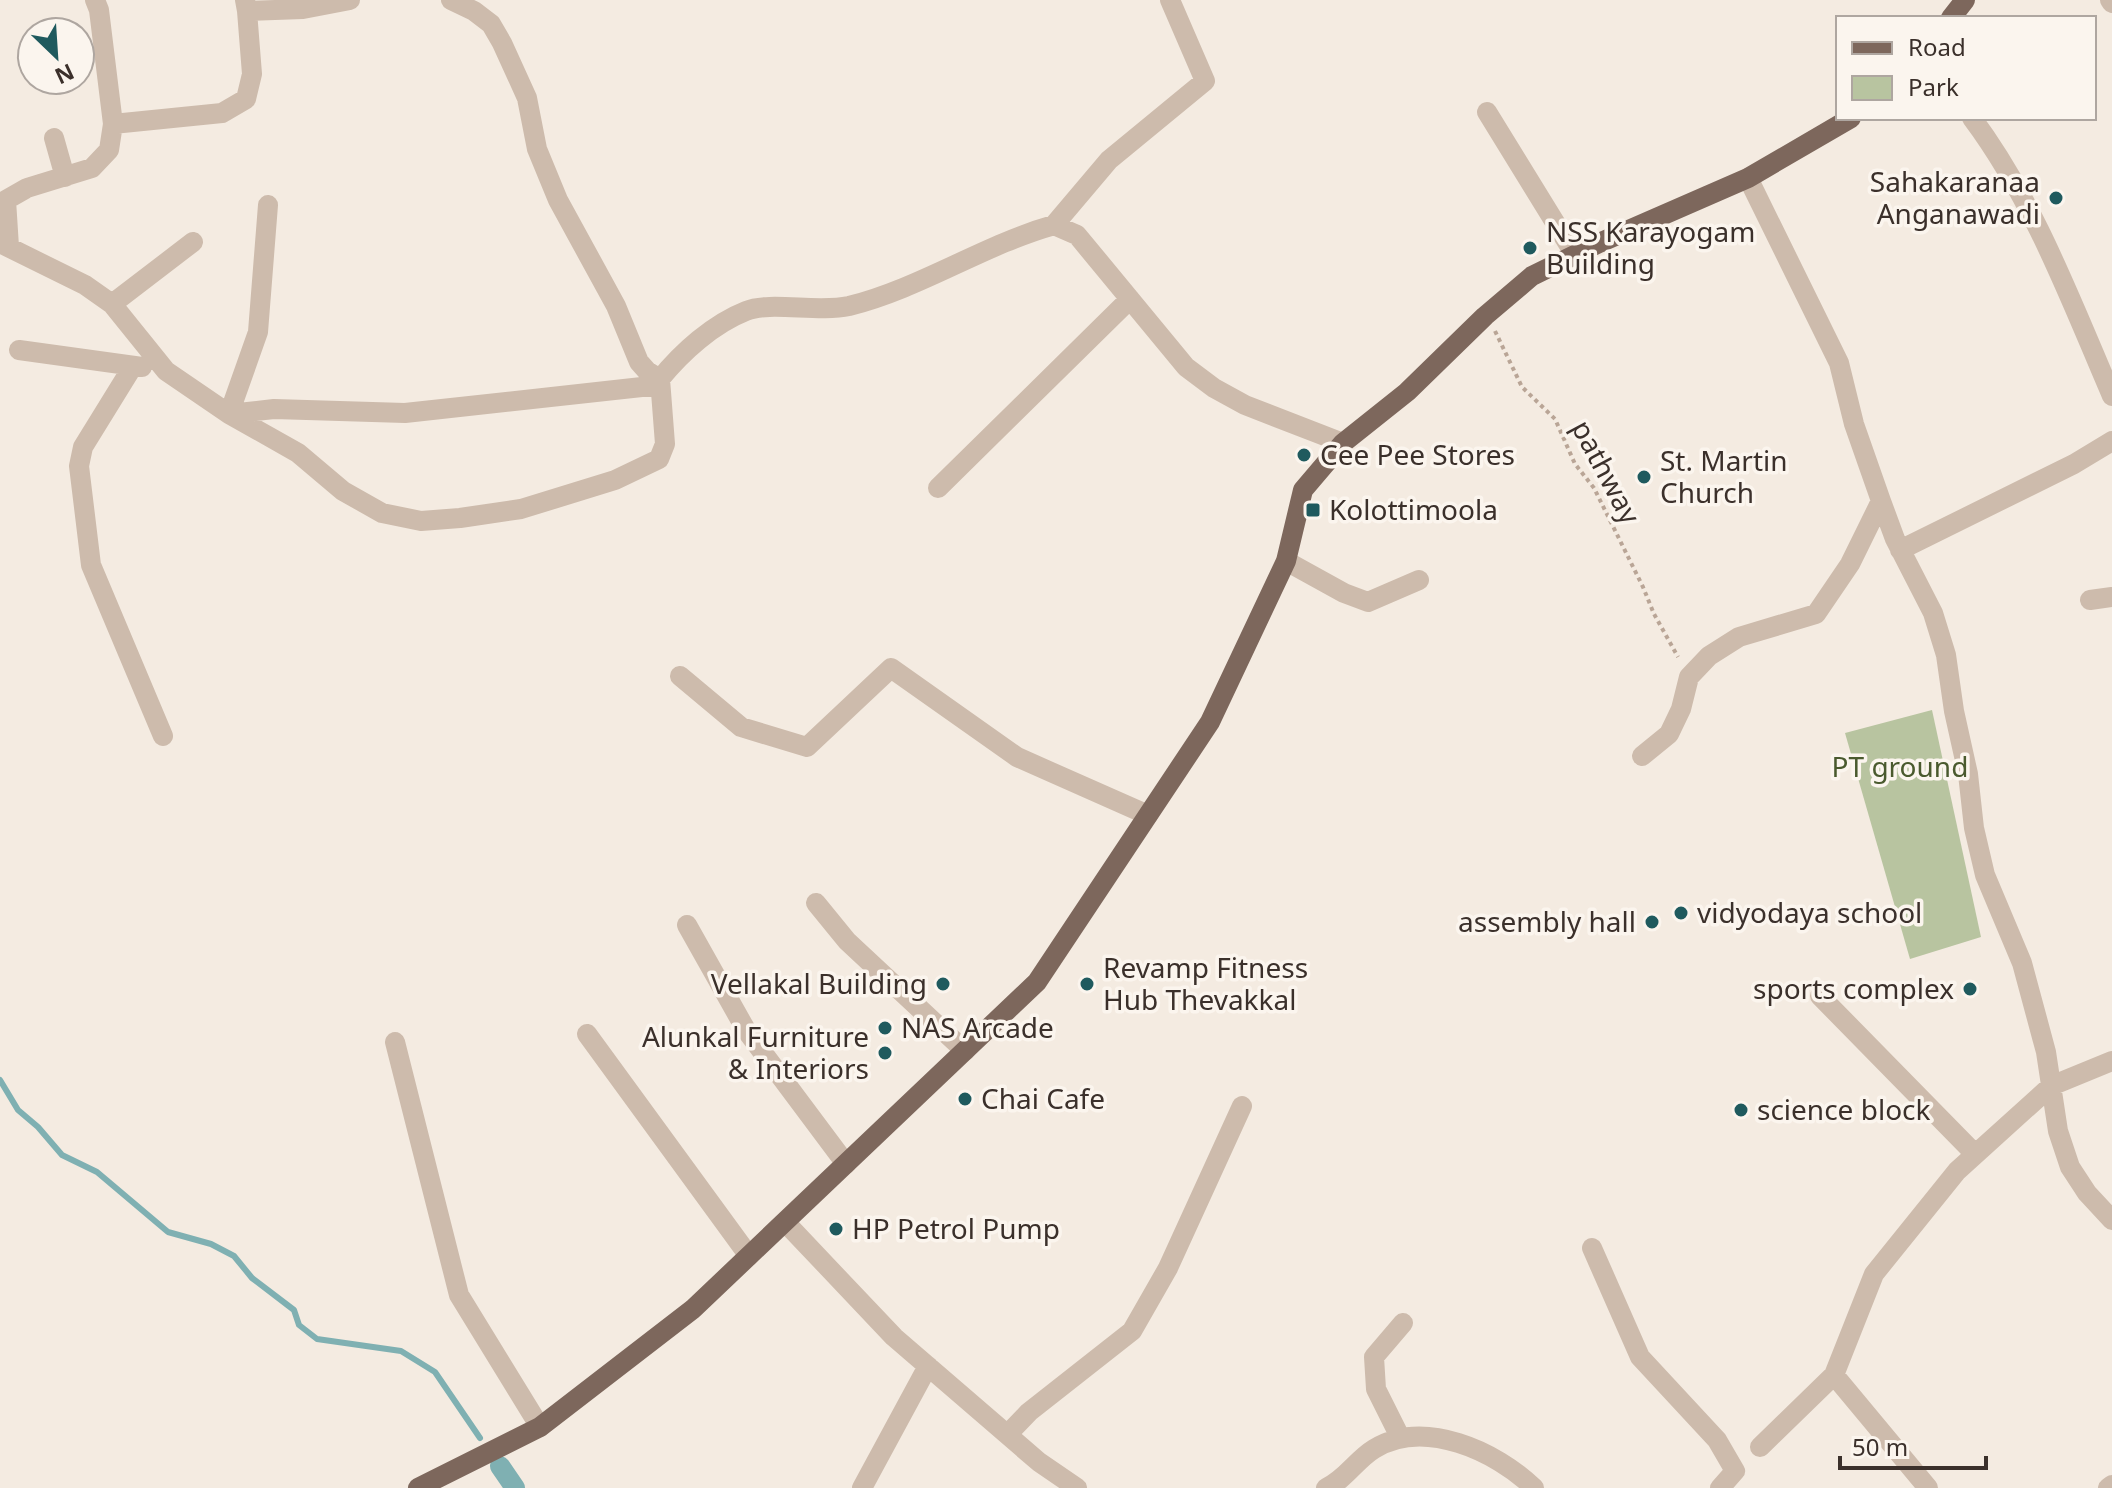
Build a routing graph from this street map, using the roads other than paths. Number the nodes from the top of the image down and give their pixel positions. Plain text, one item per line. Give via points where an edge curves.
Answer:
1 (95, 0) edge
2 (350, 0) edge
3 (451, 0) edge
4 (1170, 0) edge
5 (1965, 0) edge
6 (246, 6) edge
7 (1953, 16) edge
8 (1487, 112) dead end
9 (1848, 120) edge
10 (1974, 120) edge
11 (113, 124) junction
12 (54, 138) dead end
13 (65, 177) junction
14 (1748, 178) junction
15 (268, 205) dead end
16 (1054, 225) junction
17 (193, 242) dead end
18 (4, 245) edge
19 (1575, 255) junction
20 (1130, 299) junction
21 (112, 304) junction
22 (19, 350) dead end
23 (133, 366) junction
24 (166, 371) junction
25 (660, 382) junction
26 (2112, 396) edge
27 (229, 414) junction
28 (2112, 441) edge
29 (1343, 443) junction
30 (938, 488) dead end
31 (1881, 501) junction
32 (1900, 550) junction
33 (1286, 561) junction
34 (1419, 580) dead end
35 (2112, 597) edge
36 (2090, 600) dead end
37 (680, 676) dead end
38 (163, 736) dead end
39 (1642, 756) dead end
40 (1148, 815) junction
41 (816, 903) dead end
42 (687, 925) dead end
43 (1820, 996) dead end
44 (587, 1034) dead end
45 (395, 1042) dead end
46 (965, 1051) junction
47 (2112, 1061) edge
48 (2051, 1086) junction
49 (1242, 1106) dead end
50 (1975, 1154) junction
51 (846, 1164) junction
52 (2112, 1220) edge
53 (785, 1222) junction
54 (1592, 1248) dead end
55 (749, 1256) junction
56 (1403, 1323) dead end
57 (928, 1366) junction
58 (1834, 1375) junction
59 (540, 1427) junction
60 (1008, 1434) junction
61 (1400, 1437) junction
62 (1760, 1447) dead end
63 (418, 1488) edge
64 (862, 1488) edge
65 (1077, 1488) edge
66 (1326, 1488) edge
67 (1534, 1488) edge
68 (1720, 1488) edge
69 (1928, 1488) edge

1 - 11 street
2 - 6 street via 303,9
3 - 25 street via 491,24 502,43 527,98 537,149 558,200 616,306 639,362
4 - 16 street via 1205,81 1109,160
5 - 7 main road
6 - 11 street via 252,74 246,99 222,113
8 - 19 street
9 - 14 main road
10 - 26 street via 2046,242
11 - 13 street via 109,150 92,168
12 - 13 street
13 - 18 street via 6,200
14 - 19 main road
14 - 31 street via 1839,363
15 - 27 street via 258,332
16 - 20 street via 1077,235
16 - 25 street via 848,306 748,309 696,343
17 - 21 street
18 - 21 street
19 - 29 main road via 1532,276 1407,392
20 - 29 street via 1186,367 1214,388
20 - 30 street
21 - 24 street
22 - 23 street
23 - 24 street
23 - 38 street via 83,447 79,466 91,565
24 - 27 street
25 - 27 street via 405,413 274,409
25 - 27 street via 665,444 659,459 615,480 521,509 421,521 382,513 343,491 298,453
28 - 32 street
29 - 33 main road via 1303,490
31 - 32 street
31 - 39 street via 1850,564 1816,614 1739,637 1709,656 1689,677 1669,734
32 - 48 street via 1933,613 1946,655 1985,875 2022,963
33 - 34 street via 1368,602
33 - 40 main road via 1210,722
35 - 36 street
37 - 40 street via 741,727 807,747 891,668 1017,757
40 - 46 main road via 1037,982
41 - 46 street via 847,941
42 - 51 street via 746,1030
43 - 50 street
44 - 55 street
45 - 59 street via 459,1295
46 - 51 main road
47 - 48 street
48 - 50 street
48 - 52 street via 2070,1167
49 - 60 street via 1168,1268 1132,1331
50 - 58 street via 1874,1274
51 - 53 main road
53 - 55 main road
53 - 57 street
54 - 68 street via 1640,1357 1717,1440 1735,1471
55 - 59 main road via 693,1309
56 - 61 street via 1374,1357 1376,1389
57 - 60 street
57 - 64 street
58 - 62 street
58 - 69 street
59 - 63 main road
60 - 65 street
61 - 66 street via 1371,1451
61 - 67 street via 1476,1449

